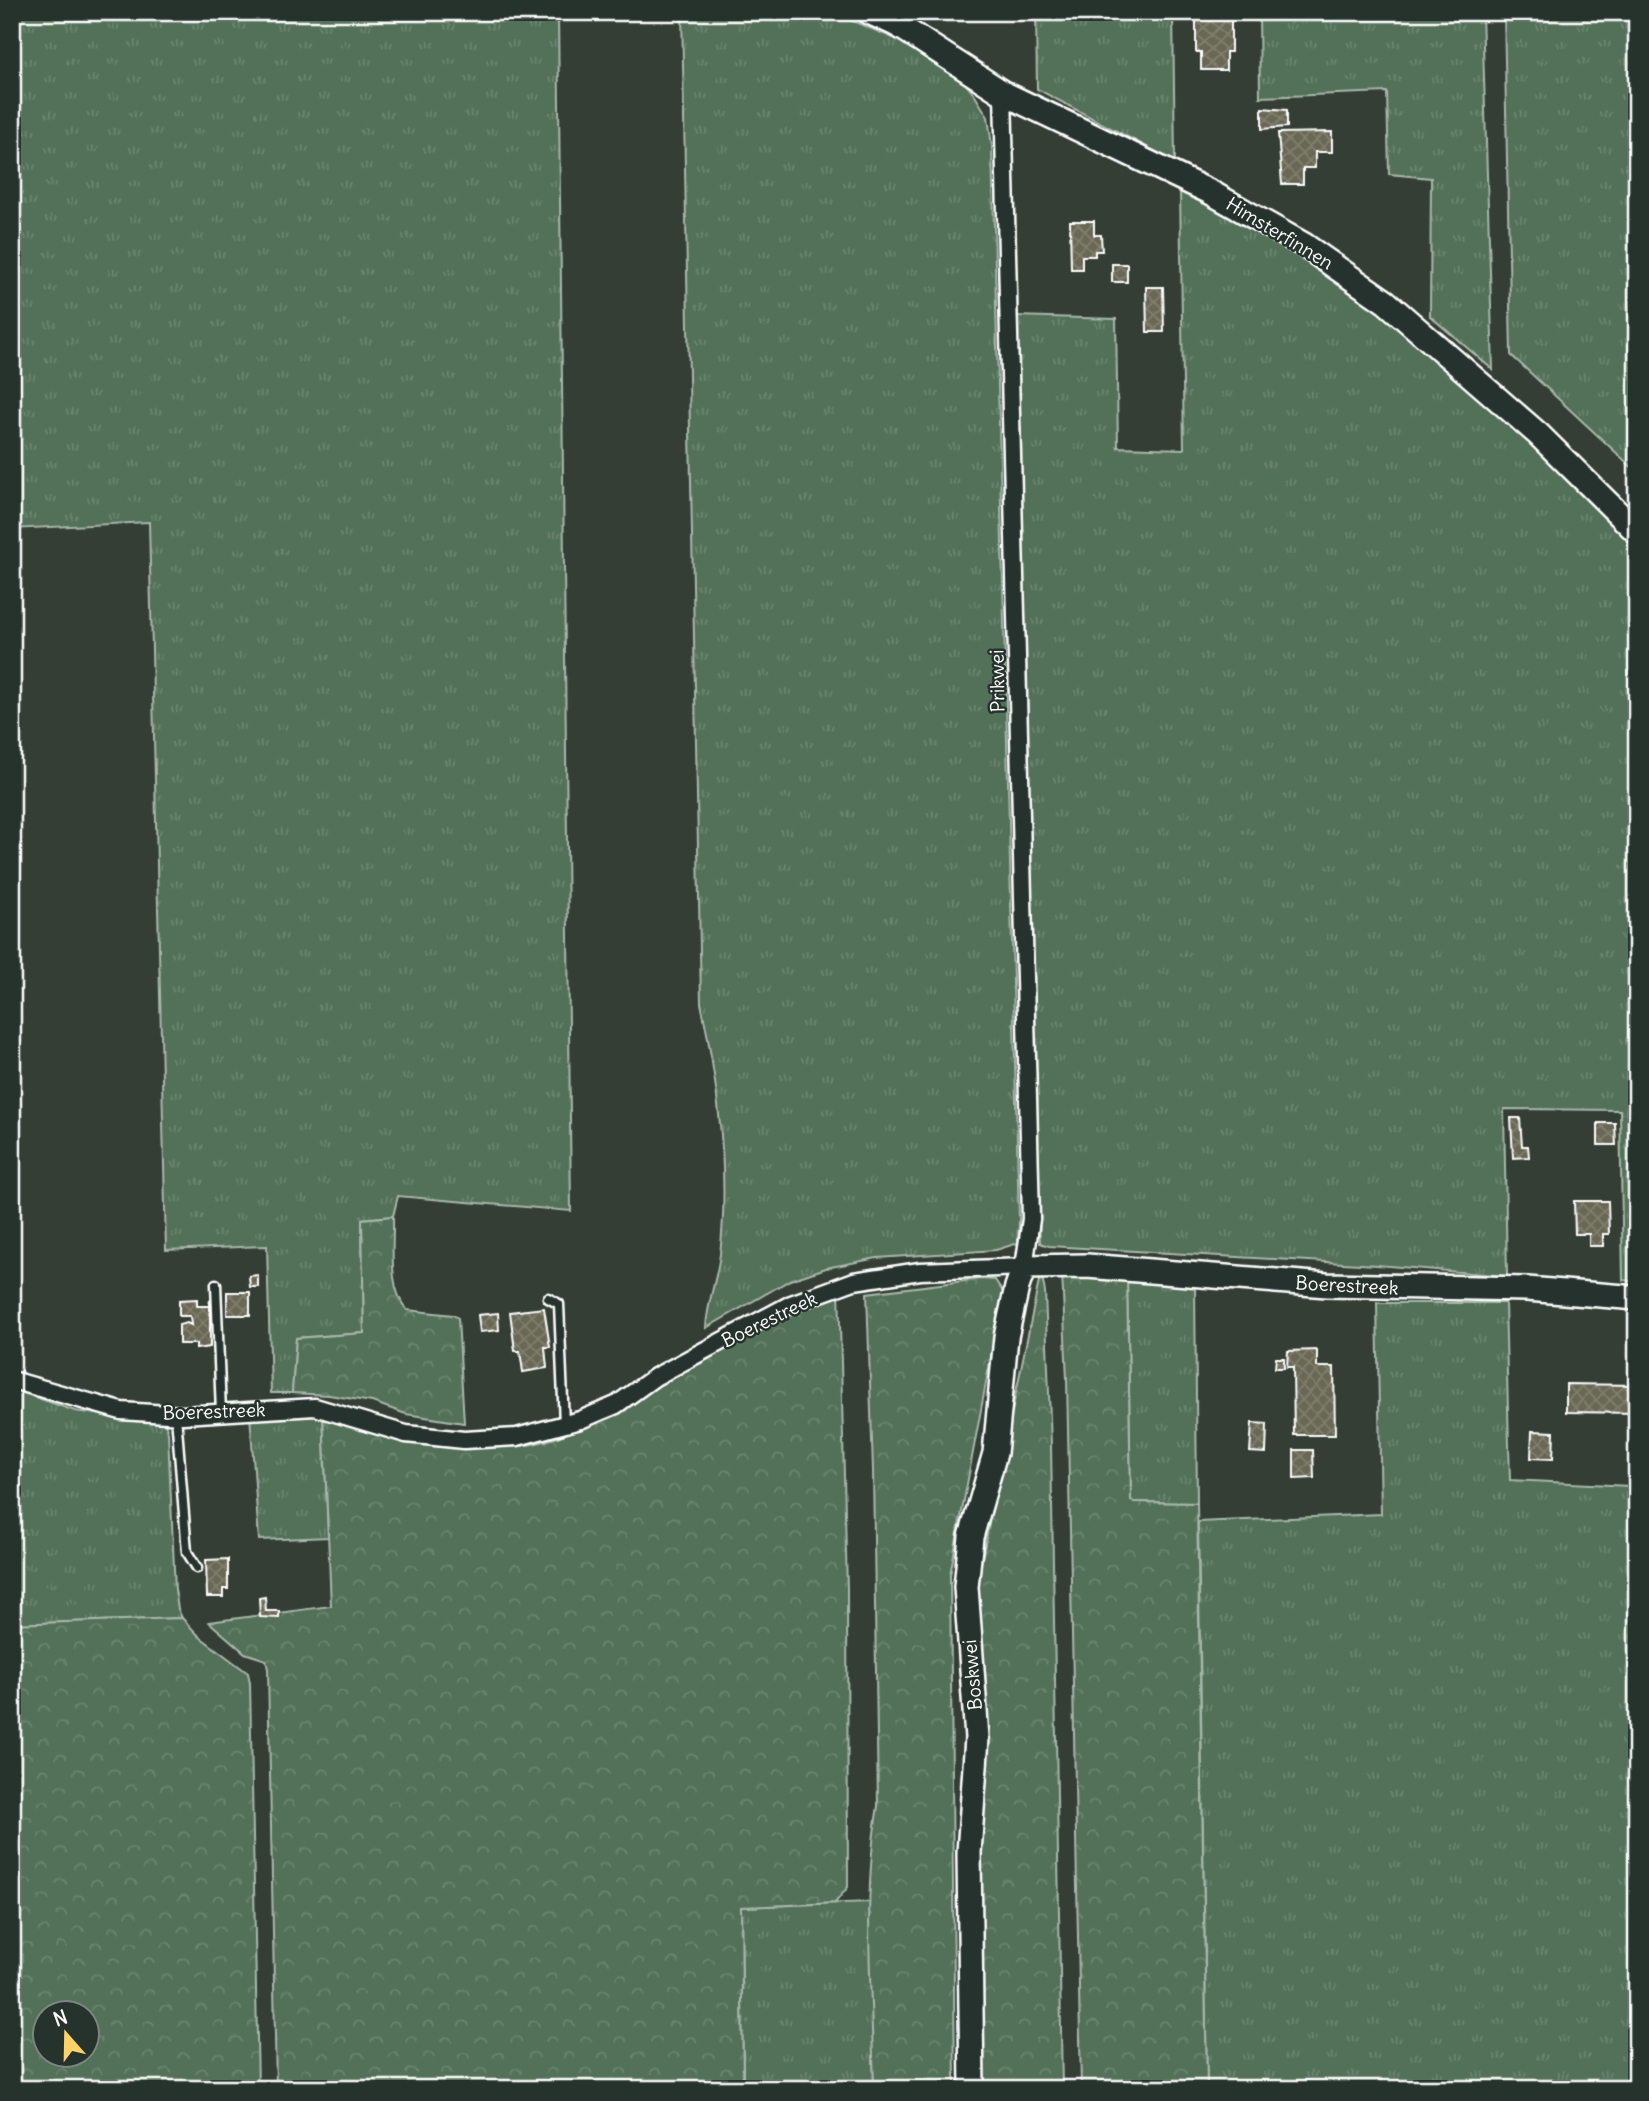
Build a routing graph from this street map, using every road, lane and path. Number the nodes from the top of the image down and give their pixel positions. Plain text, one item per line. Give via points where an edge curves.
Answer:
1 (869, 12) edge
2 (1003, 93) junction
3 (1637, 532) edge
4 (1024, 1268) junction
5 (216, 1284) dead end
6 (548, 1298) dead end
7 (1637, 1298) edge
8 (12, 1380) edge
9 (221, 1413) junction
10 (176, 1415) junction
11 (564, 1424) junction
12 (197, 1568) dead end
13 (972, 2089) edge

1 - 2 street, Himsterfinnen via 898,24
2 - 3 street, Himsterfinnen via 1210,192 1304,244 1386,302 1528,425
2 - 4 street, Prikwei via 1031,1219
4 - 7 street, Boerestreek via 1087,1266 1327,1285 1527,1289
4 - 11 street, Boerestreek via 920,1271 853,1282 791,1304 655,1377 616,1405
4 - 13 street, Boskwei via 1006,1337 995,1453 971,1537 966,1587 977,1738 969,1853
5 - 9 lane
6 - 11 lane via 559,1304
8 - 10 street, Boerestreek via 121,1411
9 - 10 street, Boerestreek
9 - 11 street, Boerestreek via 315,1407 406,1434 464,1440 517,1437
10 - 12 lane via 187,1552

